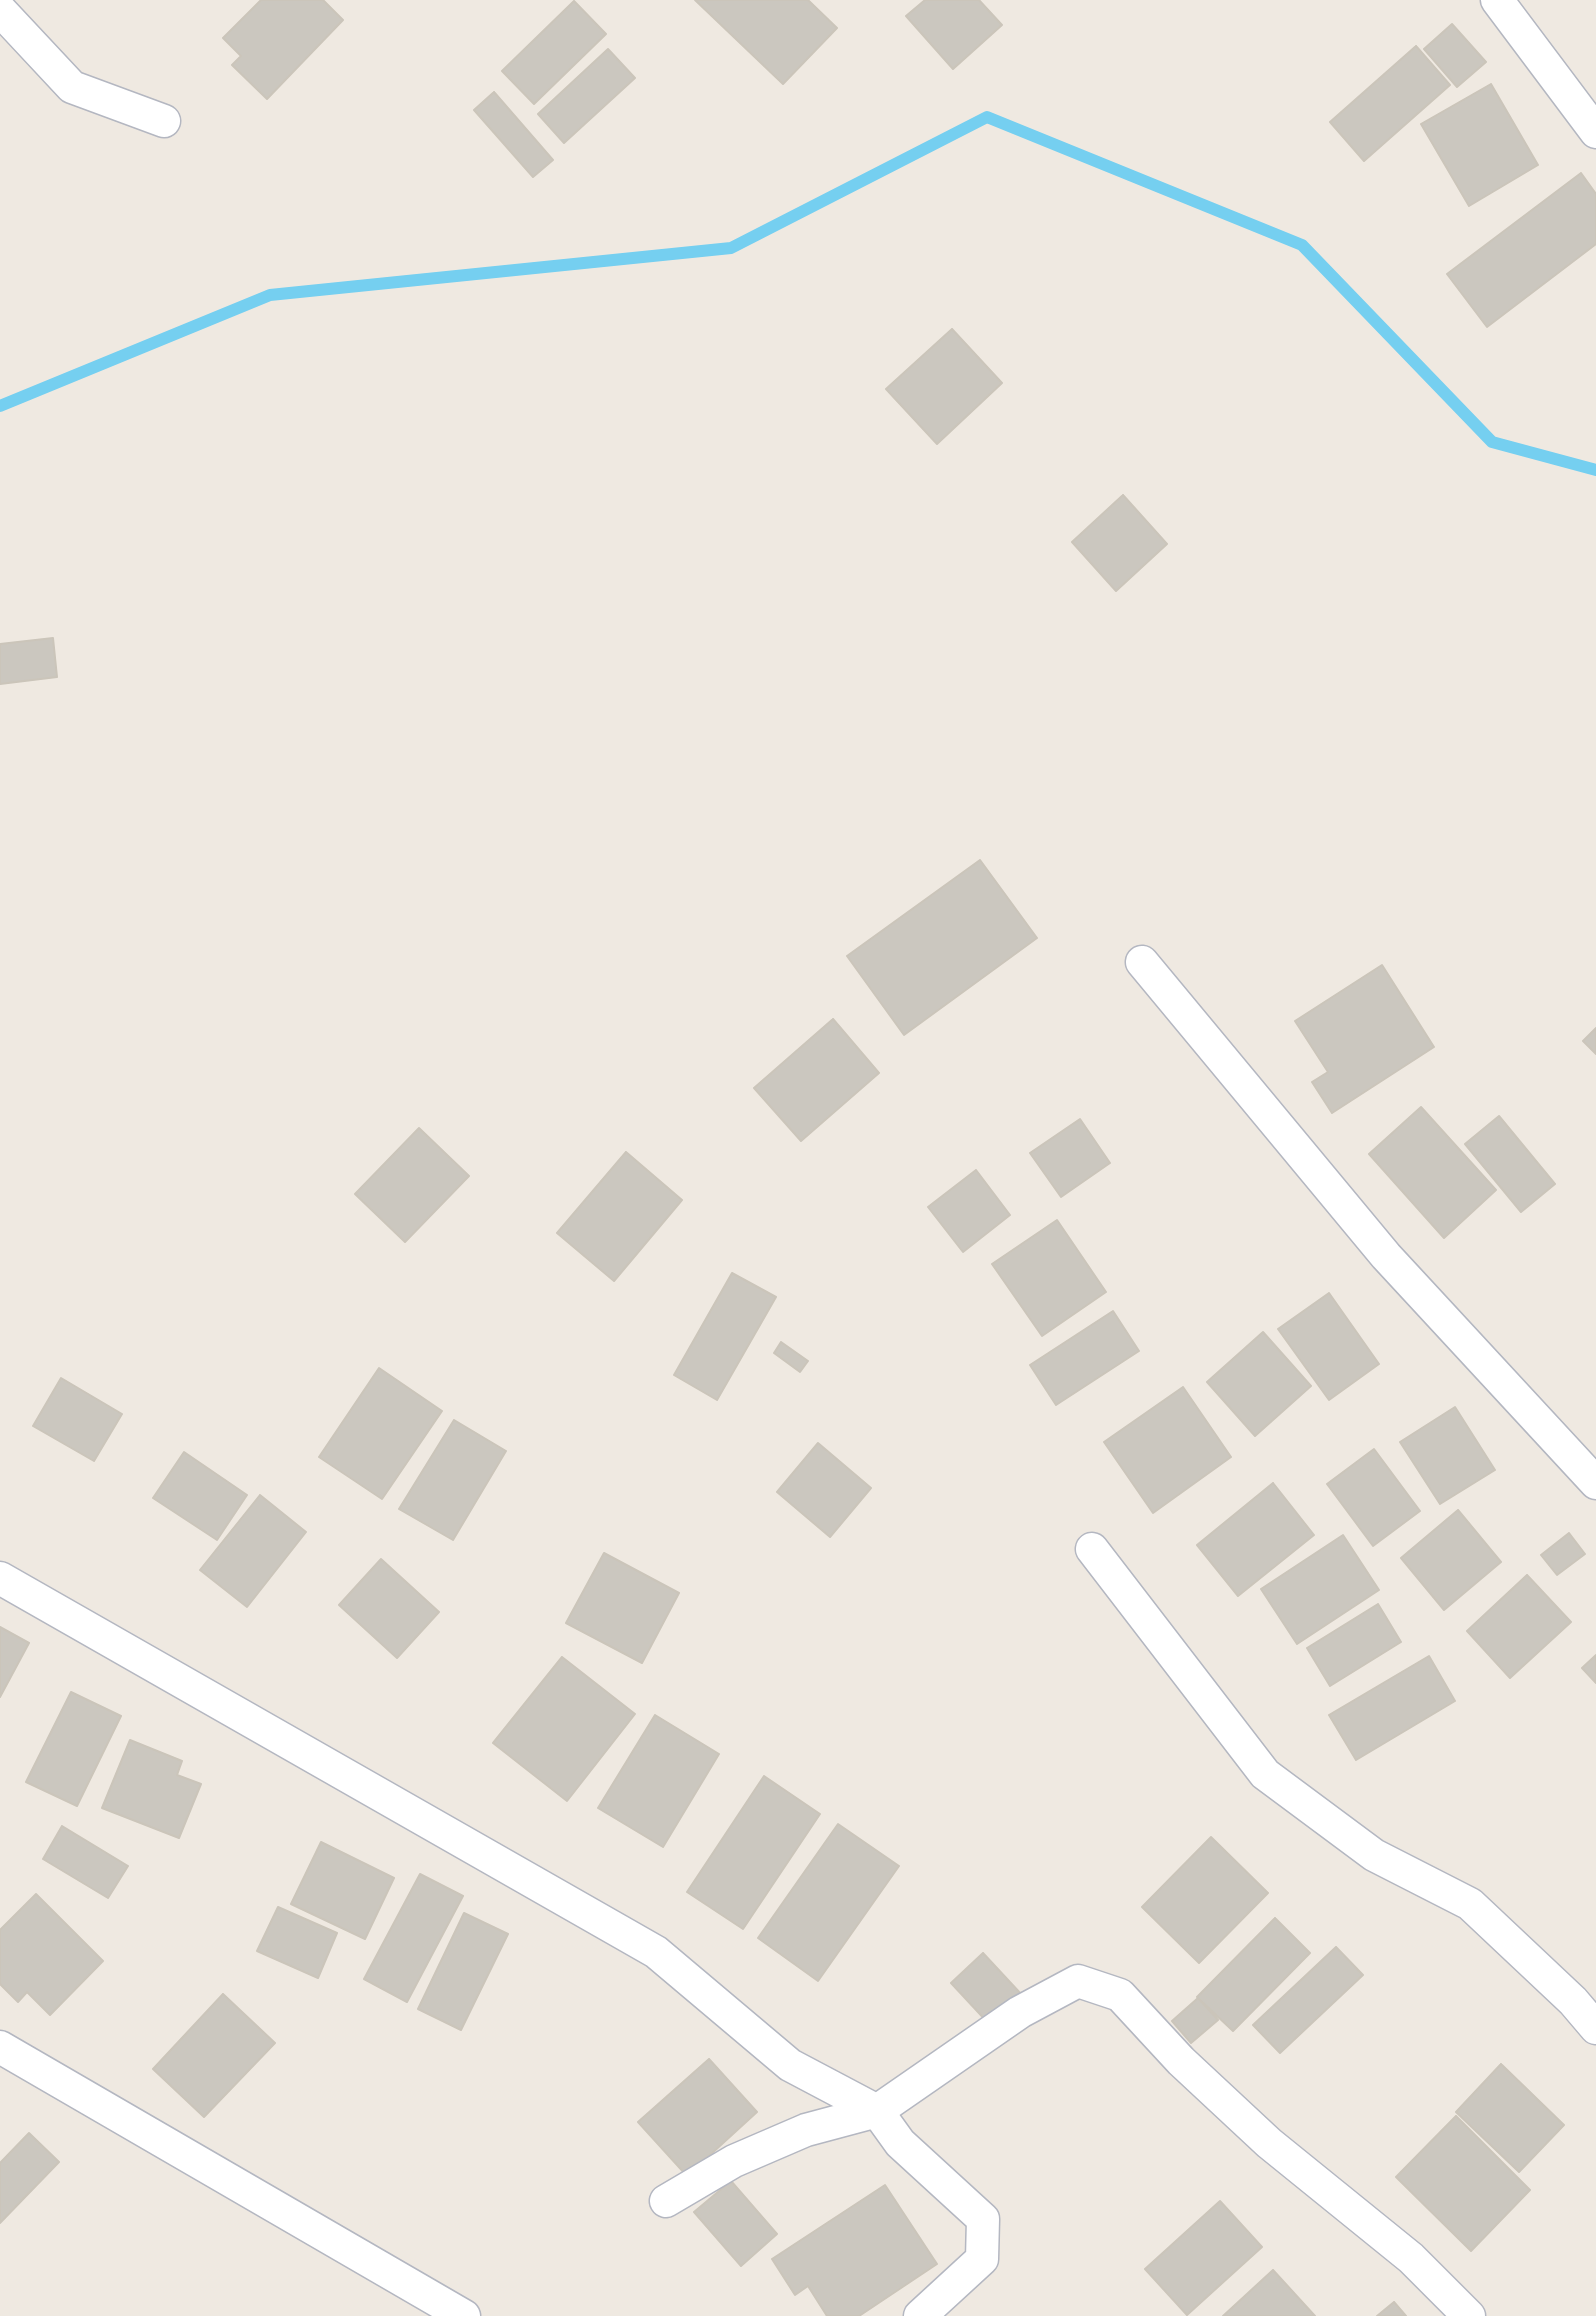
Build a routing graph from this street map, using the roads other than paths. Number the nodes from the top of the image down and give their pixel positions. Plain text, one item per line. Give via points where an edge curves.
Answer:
1 (1497, 0) edge
2 (0, 10) edge
3 (164, 121) dead end
4 (1596, 132) edge
5 (1142, 962) dead end
6 (1596, 1483) edge
7 (1092, 1549) dead end
8 (0, 1578) edge
9 (1596, 2028) edge
10 (0, 2048) edge
11 (877, 2110) junction
12 (666, 2201) dead end
13 (458, 2314) edge
14 (920, 2316) edge
15 (1469, 2316) edge

1 - 4 street
2 - 3 street via 72,87
5 - 6 street via 1386,1256
7 - 9 street via 1265,1774 1374,1855 1470,1904
8 - 11 street via 656,1952 790,2065
10 - 13 street
11 - 12 street via 806,2130 734,2161
11 - 14 street via 900,2143 983,2219 982,2259
11 - 15 street via 1020,2012 1078,1981 1120,1995 1181,2061 1269,2143 1411,2258

